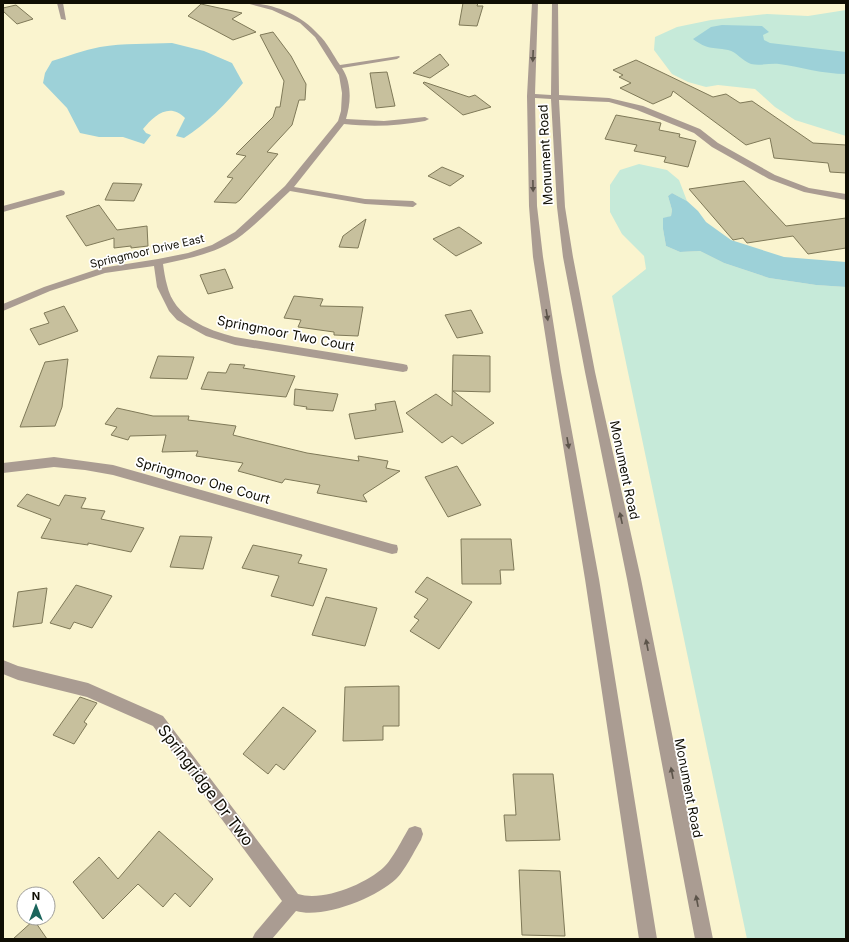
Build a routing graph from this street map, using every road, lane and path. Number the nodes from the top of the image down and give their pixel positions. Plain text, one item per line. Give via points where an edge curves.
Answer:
1 (60, 3) edge
2 (249, 3) edge
3 (535, 3) edge
4 (555, 3) edge
5 (64, 19) dead end
6 (544, 28) junction
7 (397, 57) dead end
8 (338, 68) junction
9 (531, 96) junction
10 (556, 97) junction
11 (425, 119) dead end
12 (342, 121) junction
13 (288, 188) junction
14 (61, 194) dead end
15 (846, 197) edge
16 (413, 204) dead end
17 (3, 209) edge
18 (158, 262) junction
19 (3, 308) edge
20 (403, 368) dead end
21 (3, 468) edge
22 (392, 549) dead end
23 (3, 667) edge
24 (415, 834) dead end
25 (293, 901) junction
26 (262, 939) edge
27 (648, 939) edge
28 (704, 939) edge

1 - 5 street
2 - 8 street, Springmoor Drive East via 274,9 302,22 316,36
3 - 6 street, Monument Road
4 - 6 street, Monument Road
6 -> 9 street, Monument Road
6 - 10 street, Monument Road
7 - 8 street
8 - 12 street, Springmoor Drive East via 343,75 346,93
9 - 10 street
9 -> 27 street, Monument Road via 533,206 542,286 592,579
10 - 15 street via 609,100 640,108 697,132 772,178 807,190
28 -> 10 street, Monument Road via 634,579 576,302 561,207
11 - 12 street via 380,125
12 - 13 street, Springmoor Drive East
13 - 16 street via 354,201
13 - 18 street, Springmoor Drive East via 238,234 215,247
14 - 17 street
18 - 19 street, Springmoor Drive East via 104,270 47,289
18 - 20 street, Springmoor Two Court via 162,287 173,309 181,318 210,334 235,341
21 - 22 street, Springmoor One Court via 54,462 113,470
23 - 25 street, Springridge Dr Two via 88,690 158,721
24 - 25 street via 391,873 358,894 325,904 306,905
25 - 26 street

